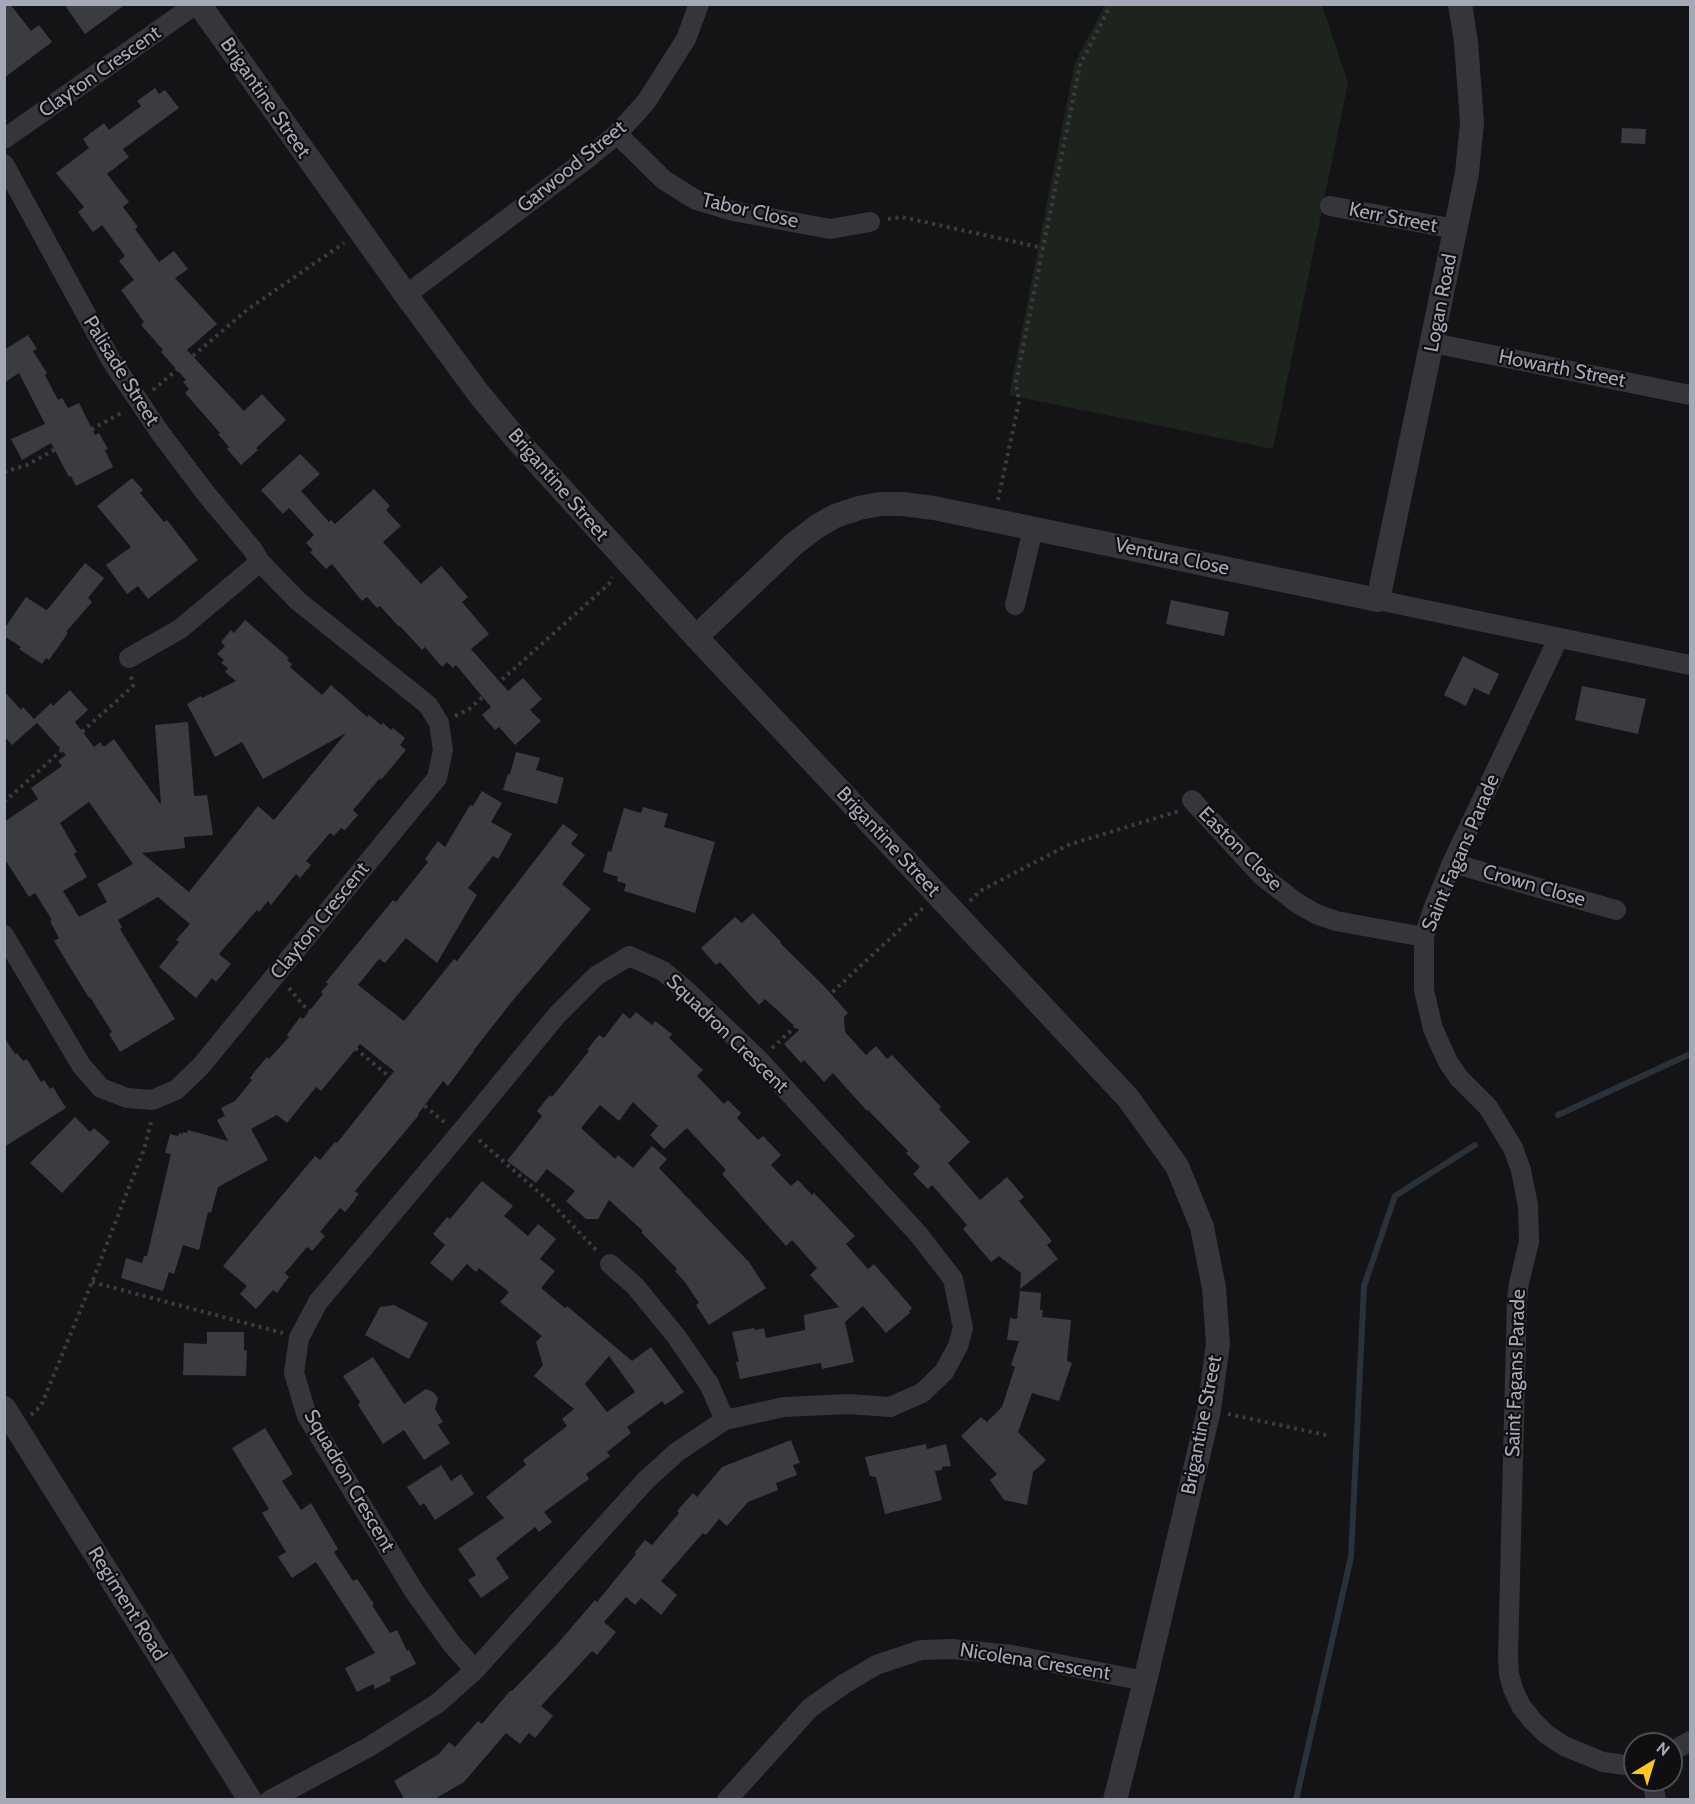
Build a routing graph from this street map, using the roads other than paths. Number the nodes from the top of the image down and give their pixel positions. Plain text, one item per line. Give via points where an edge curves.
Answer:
1 (197, 4) edge
2 (699, 4) edge
3 (1460, 4) edge
4 (617, 134) junction
5 (4, 139) edge
6 (4, 164) edge
7 (1330, 206) dead end
8 (870, 222) road end
9 (1455, 229) junction
10 (406, 295) junction
11 (1433, 343) junction
12 (1690, 395) edge
13 (1033, 529) junction
14 (260, 562) junction
15 (1378, 600) junction
16 (1015, 605) dead end
17 (696, 638) junction
18 (1558, 639) junction
19 (129, 658) road end
20 (1690, 665) edge
21 (1194, 803) road end
22 (1452, 863) junction
23 (1616, 910) dead end
24 (4, 935) edge
25 (1424, 937) junction
26 (610, 1264) dead end
27 (11, 1418) edge
28 (725, 1420) junction
29 (475, 1670) junction
30 (1145, 1681) junction
31 (1623, 1765) edge
32 (250, 1800) edge
33 (270, 1800) edge
34 (727, 1800) edge
35 (1115, 1800) edge

1 - 5 street, Clayton Crescent
1 - 10 street, Brigantine Street
2 - 4 street, Garwood Street via 686,39 646,102
3 - 9 street, Logan Road via 1472,123
4 - 8 street, Tabor Close via 664,180 696,200 830,229
4 - 10 street, Garwood Street
6 - 14 street, Palisade Street via 111,360
7 - 9 street, Kerr Street
9 - 11 street, Logan Road
10 - 17 street, Brigantine Street via 517,440
11 - 12 street, Howarth Street
11 - 15 street, Logan Road
13 - 15 street, Ventura Close
13 - 16 street
13 - 17 street, Ventura Close via 903,504 869,506 835,516 794,544
14 - 19 street via 180,629
14 - 24 street, Clayton Crescent via 310,613 428,705 439,723 443,750 437,778 201,1066 176,1090 152,1100 127,1098 102,1088 81,1065
15 - 18 street, Ventura Close
17 - 30 street, Brigantine Street via 1128,1098 1177,1166 1203,1227 1214,1288 1218,1344 1209,1410
18 - 20 street, Ventura Close
18 - 22 street, Saint Fagans Parade
21 - 25 street, Easton Close via 1261,875 1306,908 1336,921
22 - 23 street, Crown Close
22 - 25 street, Saint Fagans Parade
25 - 31 street, Saint Fagans Parade via 1424,990 1433,1029 1448,1062 1488,1107 1513,1148 1528,1206 1529,1242 1517,1299 1508,1657 1511,1682 1521,1706 1546,1734 1603,1762
26 - 28 street via 635,1286 676,1336 709,1384
27 - 32 street, Regiment Road
28 - 29 street, Squadron Crescent via 677,1452 646,1480
28 - 29 street, Squadron Crescent via 784,1407 890,1407 922,1393 944,1372 963,1328 953,1279 919,1235 759,1060 663,971 629,956 596,976 549,1024 318,1302 299,1338 294,1373 307,1416 414,1591
29 - 33 street, Squadron Crescent via 438,1703 369,1748
30 - 34 street, Nicolena Crescent via 1012,1655 952,1648 921,1650 876,1665 810,1708
30 - 35 street, Brigantine Street

